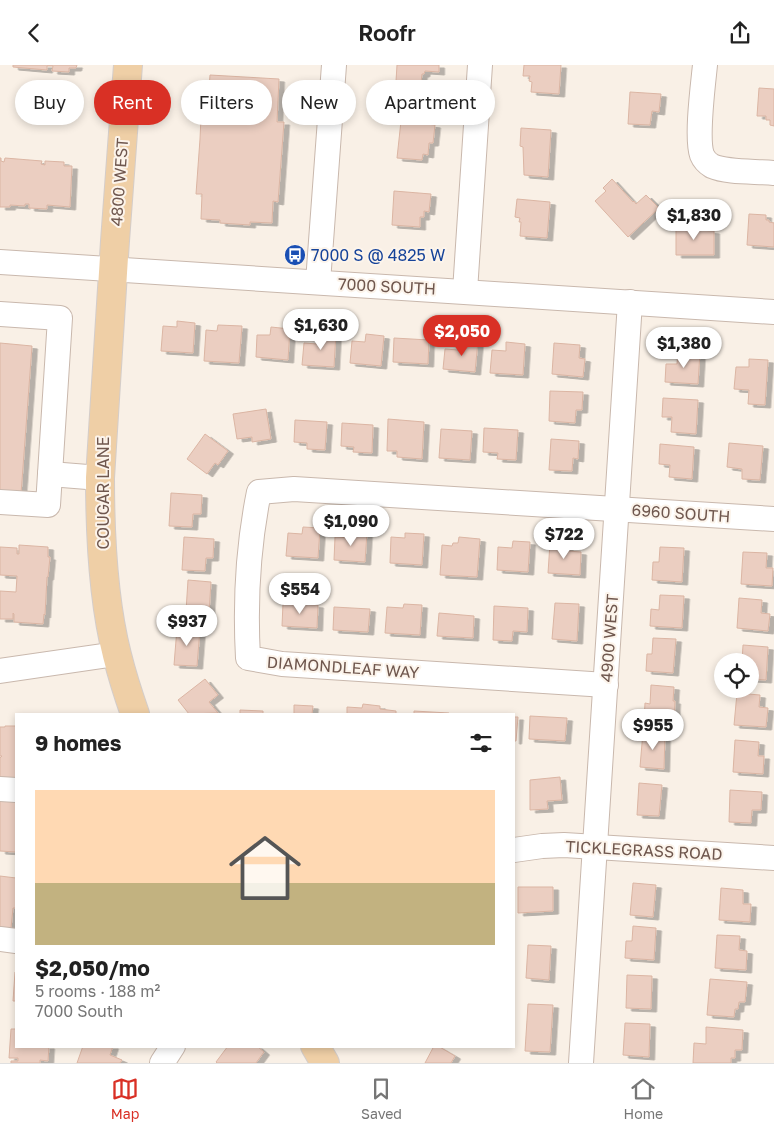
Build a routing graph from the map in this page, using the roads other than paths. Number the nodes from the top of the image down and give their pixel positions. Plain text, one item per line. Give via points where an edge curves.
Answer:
1 (128, 65) edge
2 (334, 65) edge
3 (480, 65) edge
4 (704, 65) edge
5 (774, 173) edge
6 (0, 262) edge
7 (113, 269) junction
8 (318, 282) junction
9 (465, 291) junction
10 (630, 302) junction
11 (774, 312) edge
12 (0, 314) edge
13 (50, 474) junction
14 (100, 478) junction
15 (260, 492) joint
16 (0, 502) edge
17 (617, 509) junction
18 (774, 519) edge
19 (116, 654) junction
20 (0, 671) edge
21 (606, 685) junction
22 (135, 713) edge
23 (0, 789) edge
24 (15, 791) edge
25 (595, 846) junction
26 (515, 850) edge
27 (774, 858) edge
28 (0, 939) edge
29 (15, 941) edge
30 (172, 1048) edge
31 (316, 1048) edge
32 (162, 1063) edge
33 (325, 1063) edge
34 (581, 1063) edge

1 - 7 main road, 4800 WEST
2 - 8 street
3 - 9 street
4 - 5 street via 700,141 705,161 723,169
6 - 7 street, 7000 SOUTH
7 - 8 street, 7000 SOUTH
7 - 14 main road, COUGAR LANE
8 - 9 street, 7000 SOUTH
9 - 10 street, 7000 SOUTH
10 - 11 street, 7000 SOUTH
10 - 17 street, 4900 WEST
12 - 13 street via 60,318
13 - 14 street
13 - 16 street via 48,505
14 - 19 main road, COUGAR LANE via 104,571
15 - 17 street, 6960 SOUTH via 294,489
15 - 21 street, DIAMONDLEAF WAY via 252,526 246,625 248,658 282,664
17 - 18 street, 6960 SOUTH
17 - 21 street, 4900 WEST
19 - 20 street
19 - 22 main road, COUGAR LANE
21 - 25 street, 4900 WEST
23 - 24 street
25 - 26 street, TICKLEGRASS ROAD via 542,846
25 - 27 street, TICKLEGRASS ROAD
25 - 34 street, 4900 WEST
28 - 29 street
30 - 32 street
31 - 33 main road

